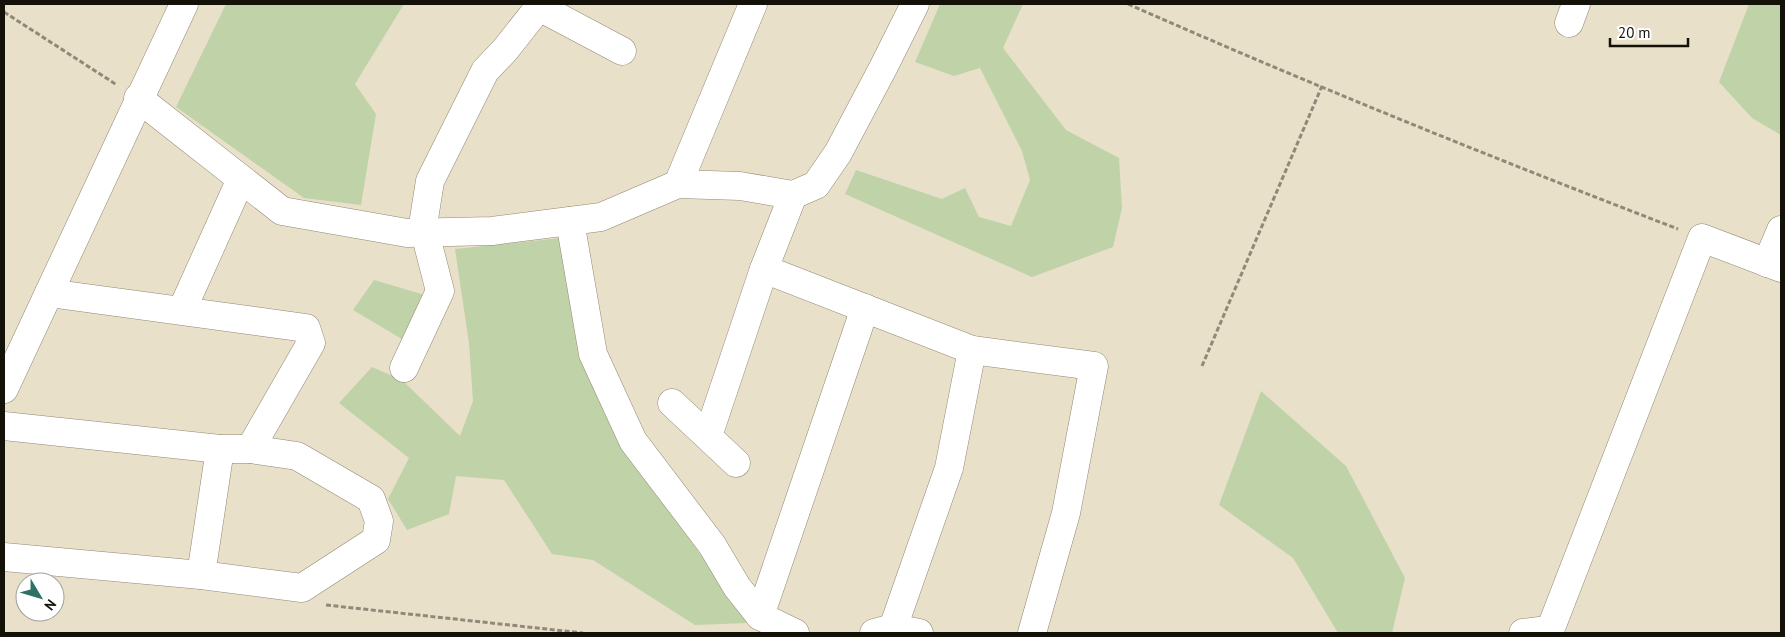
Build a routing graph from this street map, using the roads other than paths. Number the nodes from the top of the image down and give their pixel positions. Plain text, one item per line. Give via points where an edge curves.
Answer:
1 (184, 4) edge
2 (753, 4) edge
3 (916, 4) edge
4 (622, 51) dead end
5 (138, 98) junction
6 (241, 179) junction
7 (678, 184) junction
8 (793, 195) junction
9 (570, 221) junction
10 (1781, 230) edge
11 (425, 233) junction
12 (1774, 265) edge
13 (764, 269) junction
14 (48, 293) junction
15 (865, 308) junction
16 (182, 310) junction
17 (972, 350) junction
18 (404, 368) dead end
19 (4, 390) edge
20 (672, 403) dead end
21 (4, 426) edge
22 (708, 436) junction
23 (220, 449) junction
24 (250, 449) junction
25 (736, 463) dead end
26 (4, 558) edge
27 (201, 575) junction
28 (760, 616) junction
29 (895, 631) edge
30 (795, 633) edge
31 (1032, 633) edge
32 (1523, 633) edge
33 (1543, 633) edge
34 (1549, 633) edge

1 - 5 street
2 - 7 street
3 - 8 street via 838,153 816,185
4 - 11 street via 539,7 485,71 430,181 422,225
5 - 6 street
5 - 14 street
6 - 11 street via 282,211 407,234
6 - 16 street
7 - 8 street via 740,186
7 - 9 street via 601,217
8 - 13 street
9 - 11 street via 492,230
9 - 28 street via 593,354 633,441 701,530 737,587
10 - 12 street
11 - 18 street via 440,291
12 - 34 street via 1702,238
13 - 15 street
13 - 22 street
14 - 16 street
14 - 19 street
15 - 17 street
15 - 28 street
16 - 24 street via 306,328 311,343
17 - 29 street via 949,468
17 - 31 street via 1094,366 1066,513
20 - 22 street
21 - 23 street
22 - 25 street
23 - 24 street
23 - 27 street
24 - 27 street via 297,456 371,499 379,521 376,540 302,588
26 - 27 street
28 - 30 street
32 - 33 street

